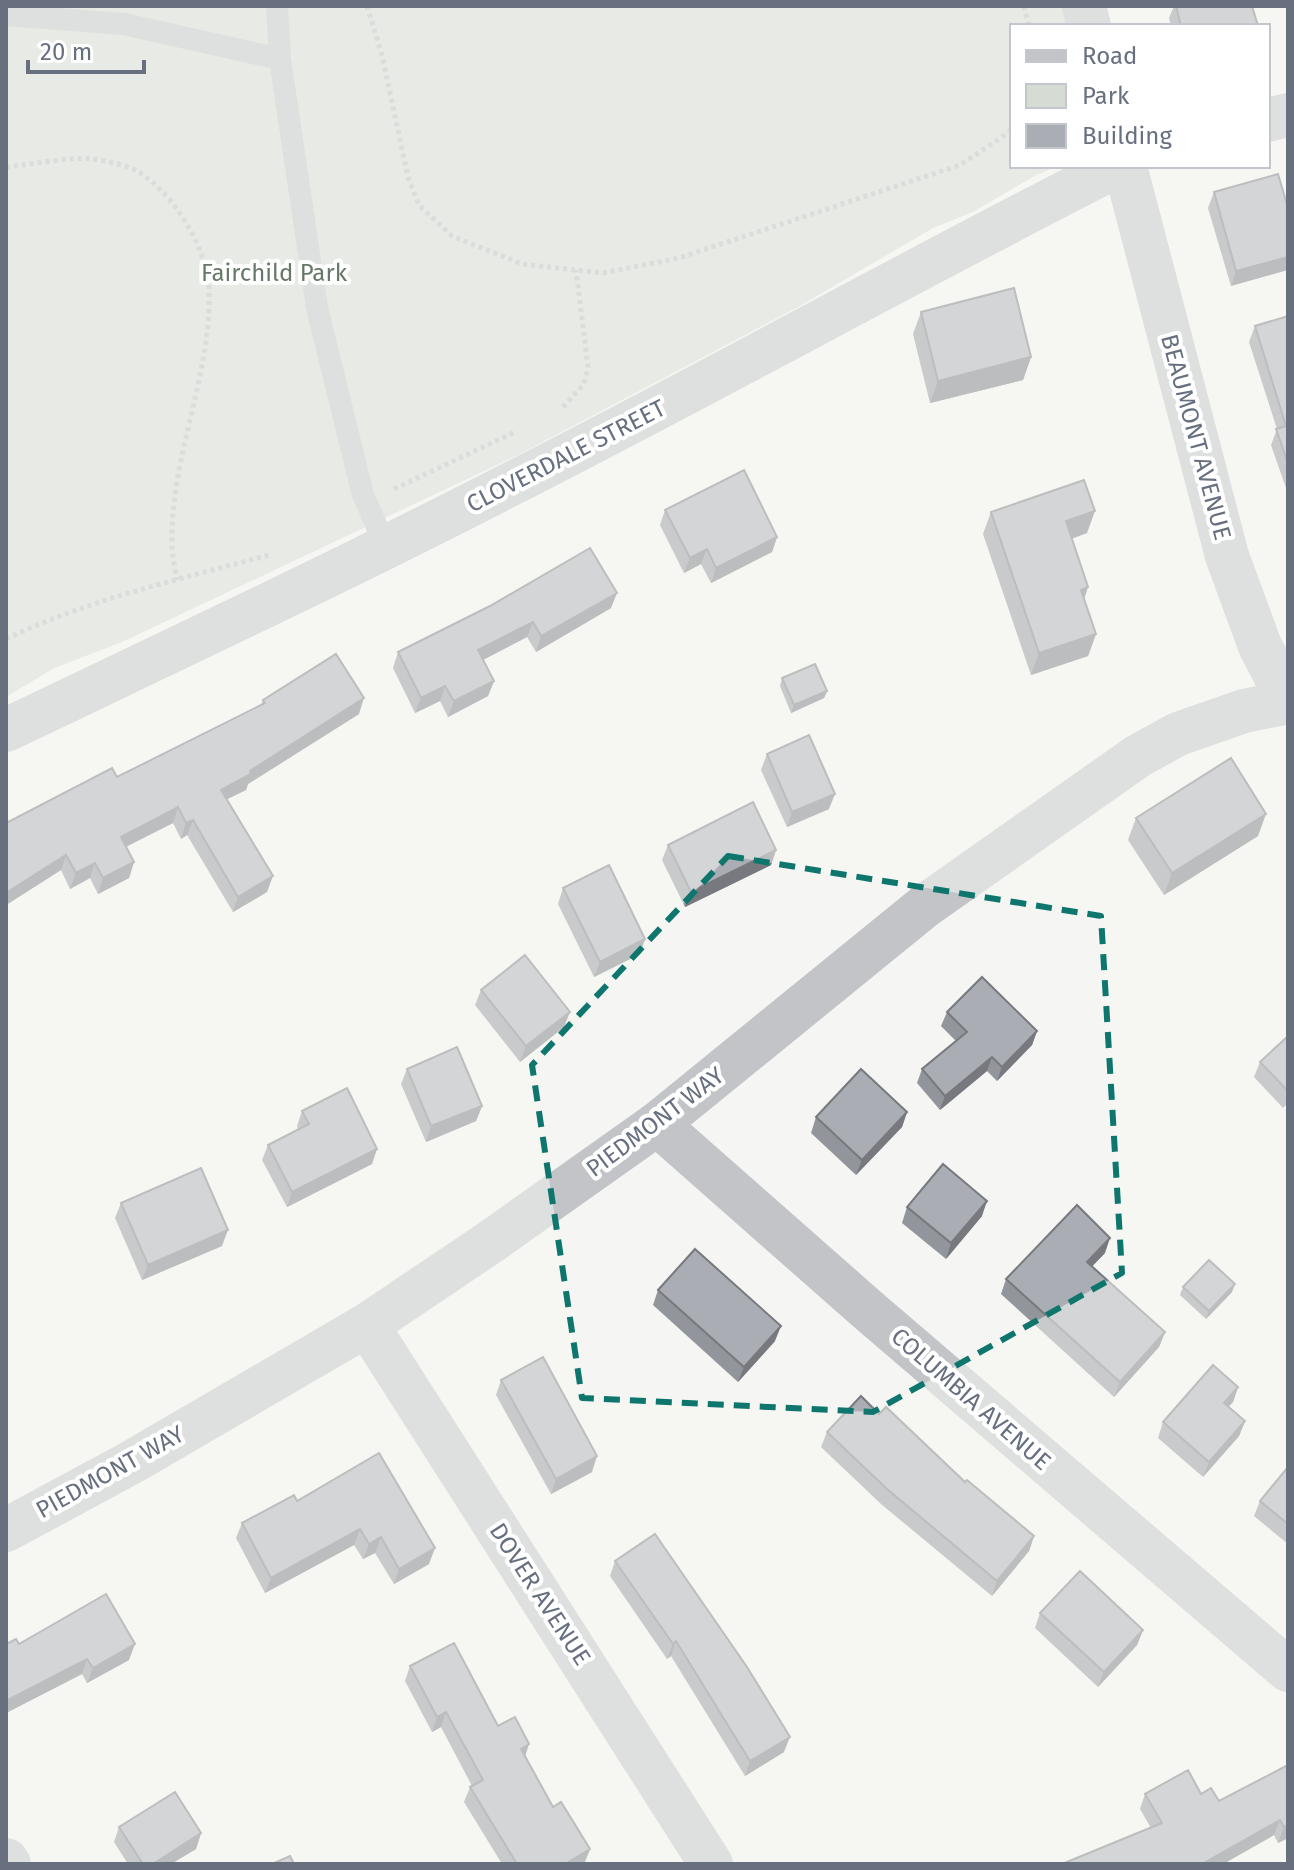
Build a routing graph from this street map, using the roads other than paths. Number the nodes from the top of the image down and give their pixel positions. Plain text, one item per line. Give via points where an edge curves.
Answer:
1 (277, 6) edge
2 (6, 15) edge
3 (280, 59) junction
4 (1113, 168) edge
5 (1126, 168) edge
6 (385, 545) junction
7 (1288, 701) edge
8 (6, 730) edge
9 (657, 1124) junction
10 (367, 1325) junction
11 (6, 1530) edge
12 (1288, 1670) edge
13 (711, 1864) edge

1 - 3 lane
2 - 3 lane via 124,24
3 - 6 lane via 317,308 367,504
4 - 6 street, CLOVERDALE STREET via 707,383
5 - 7 street, BEAUMONT AVENUE via 1227,556 1260,646
6 - 8 street, CLOVERDALE STREET
7 - 9 street, PIEDMONT WAY via 1178,734 1138,756 925,906
9 - 10 street, PIEDMONT WAY
9 - 12 street, COLUMBIA AVENUE
10 - 11 street, PIEDMONT WAY
10 - 13 street, DOVER AVENUE

